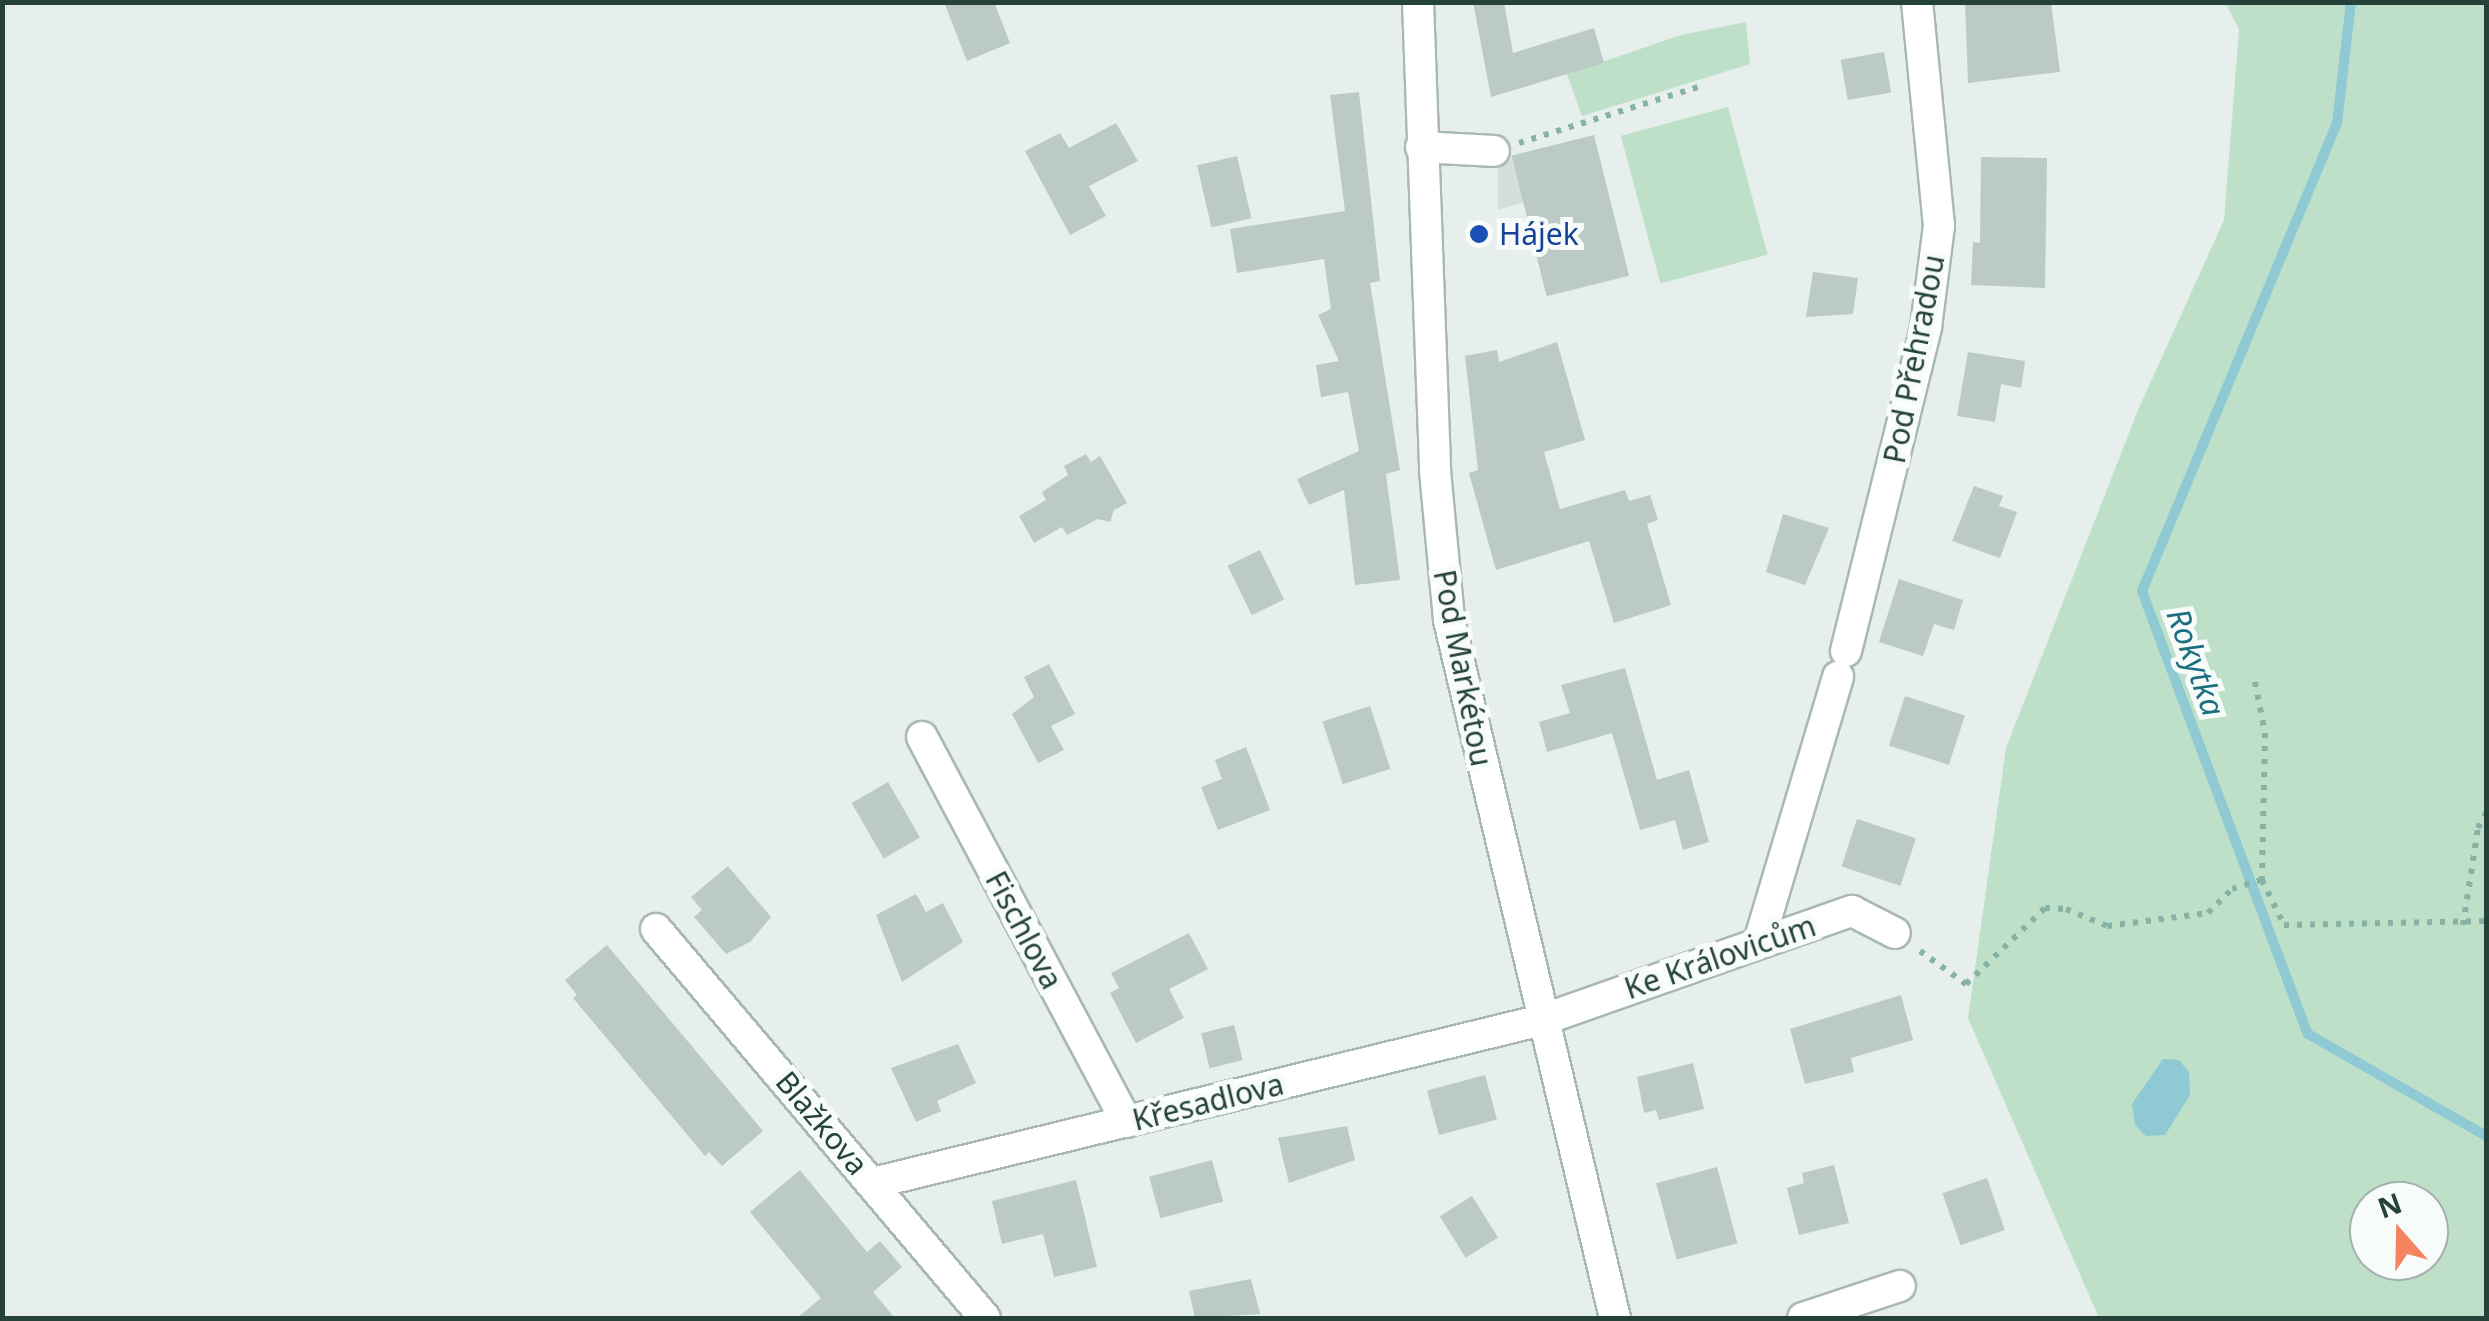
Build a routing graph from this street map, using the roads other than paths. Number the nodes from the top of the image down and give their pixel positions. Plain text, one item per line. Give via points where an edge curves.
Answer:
1 (1418, 2) edge
2 (1917, 2) edge
3 (1422, 147) junction
4 (1494, 151) road end
5 (922, 737) dead end
6 (656, 929) dead end
7 (1894, 933) road end
8 (1759, 942) junction
9 (1542, 1020) junction
10 (1127, 1122) junction
11 (873, 1183) junction
12 (1900, 1286) dead end
13 (986, 1318) edge
14 (1616, 1318) edge
15 (1803, 1318) edge

1 - 3 street, Pod Markétou
2 - 8 street, Pod Přehradou via 1939,226 1926,327 1842,664
3 - 4 street
3 - 9 street, Pod Markétou via 1435,471 1449,620
5 - 10 street, Fischlova
6 - 11 street, Blažkova
7 - 8 street, Ke Královicům via 1852,911
8 - 9 street, Ke Královicům
9 - 10 street, Křesadlova
9 - 14 street, Pod Markétou
10 - 11 street, Křesadlova
11 - 13 street, Blažkova
12 - 15 street

